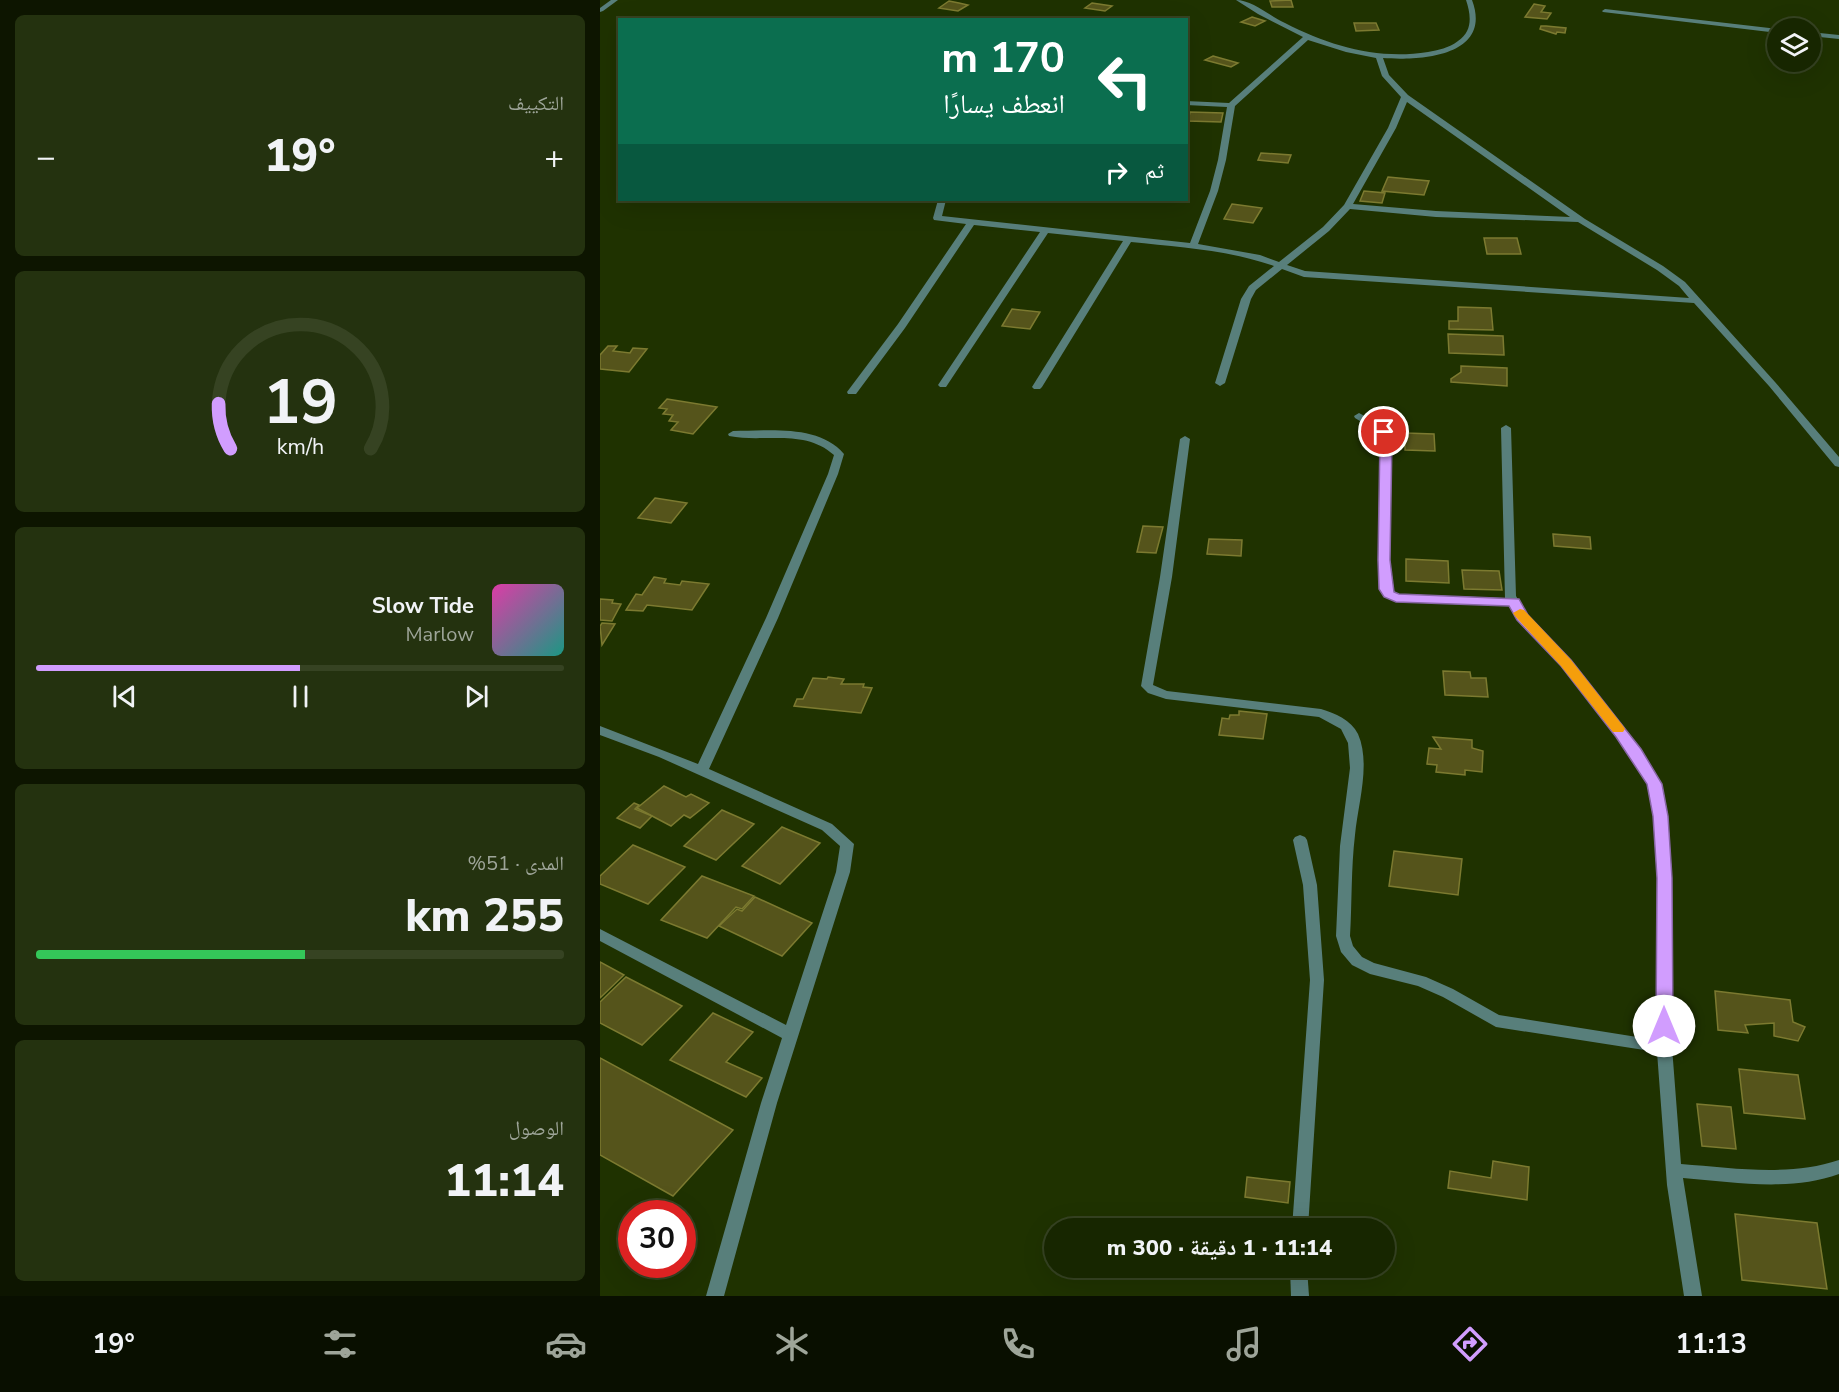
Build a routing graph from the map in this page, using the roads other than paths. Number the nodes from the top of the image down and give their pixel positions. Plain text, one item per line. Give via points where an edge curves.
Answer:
1 (615, 0) edge
2 (1239, 0) edge
3 (1469, 0) edge
4 (601, 10) edge
5 (1605, 11) dead end
6 (1767, 30) edge
7 (1821, 36) edge
8 (1306, 38) junction
9 (1839, 38) edge
10 (1379, 58) junction
11 (1406, 97) junction
12 (1188, 103) edge
13 (1232, 105) junction
14 (942, 201) edge
15 (1348, 206) junction
16 (1582, 220) junction
17 (971, 222) junction
18 (1046, 230) junction
19 (1129, 238) junction
20 (1192, 246) junction
21 (1278, 265) junction
22 (1699, 301) junction
23 (1220, 383) dead end
24 (943, 385) dead end
25 (1036, 387) dead end
26 (852, 392) dead end
27 (1359, 417) dead end
28 (1506, 428) dead end
29 (733, 434) dead end
30 (1185, 439) dead end
31 (1839, 464) edge
32 (1514, 602) junction
33 (600, 730) edge
34 (701, 771) junction
35 (1300, 840) dead end
36 (600, 934) edge
37 (791, 1035) junction
38 (1664, 1047) junction
39 (1839, 1167) edge
40 (1674, 1170) junction
41 (1301, 1218) edge
42 (1299, 1278) edge
43 (716, 1296) edge
44 (1300, 1296) edge
45 (1693, 1296) edge

1 - 4 street
2 - 8 street
3 - 10 street via 1475,23 1464,42 1431,53
5 - 6 street
7 - 9 street
8 - 10 street
8 - 13 street
10 - 11 street via 1386,76
11 - 15 street
11 - 16 street
12 - 13 street
13 - 20 street via 1214,191
14 - 17 street via 937,218
15 - 16 street
15 - 21 street via 1326,229
16 - 22 street via 1660,268
17 - 18 street
17 - 26 street via 902,326
18 - 19 street
18 - 24 street
19 - 20 street
19 - 25 street
20 - 21 street
21 - 22 street via 1304,274 1358,279
21 - 23 street via 1252,288 1246,299
22 - 31 street
27 - 32 street via 1377,427 1386,438 1384,560 1389,594 1396,598
28 - 32 street via 1510,596
29 - 34 street via 808,437 824,442 839,454 772,618
30 - 38 street via 1146,686 1166,695 1321,713 1351,731 1356,767 1348,836 1343,936 1346,948 1370,968 1421,981 1496,1021
32 - 38 street via 1522,617 1566,663 1636,752 1654,784 1665,878
33 - 34 street
34 - 37 street via 827,827 847,844 843,872
35 - 41 street via 1310,885 1317,980
36 - 37 street
37 - 43 street
38 - 40 street
39 - 40 street via 1827,1173 1785,1177
40 - 45 street
42 - 44 street

